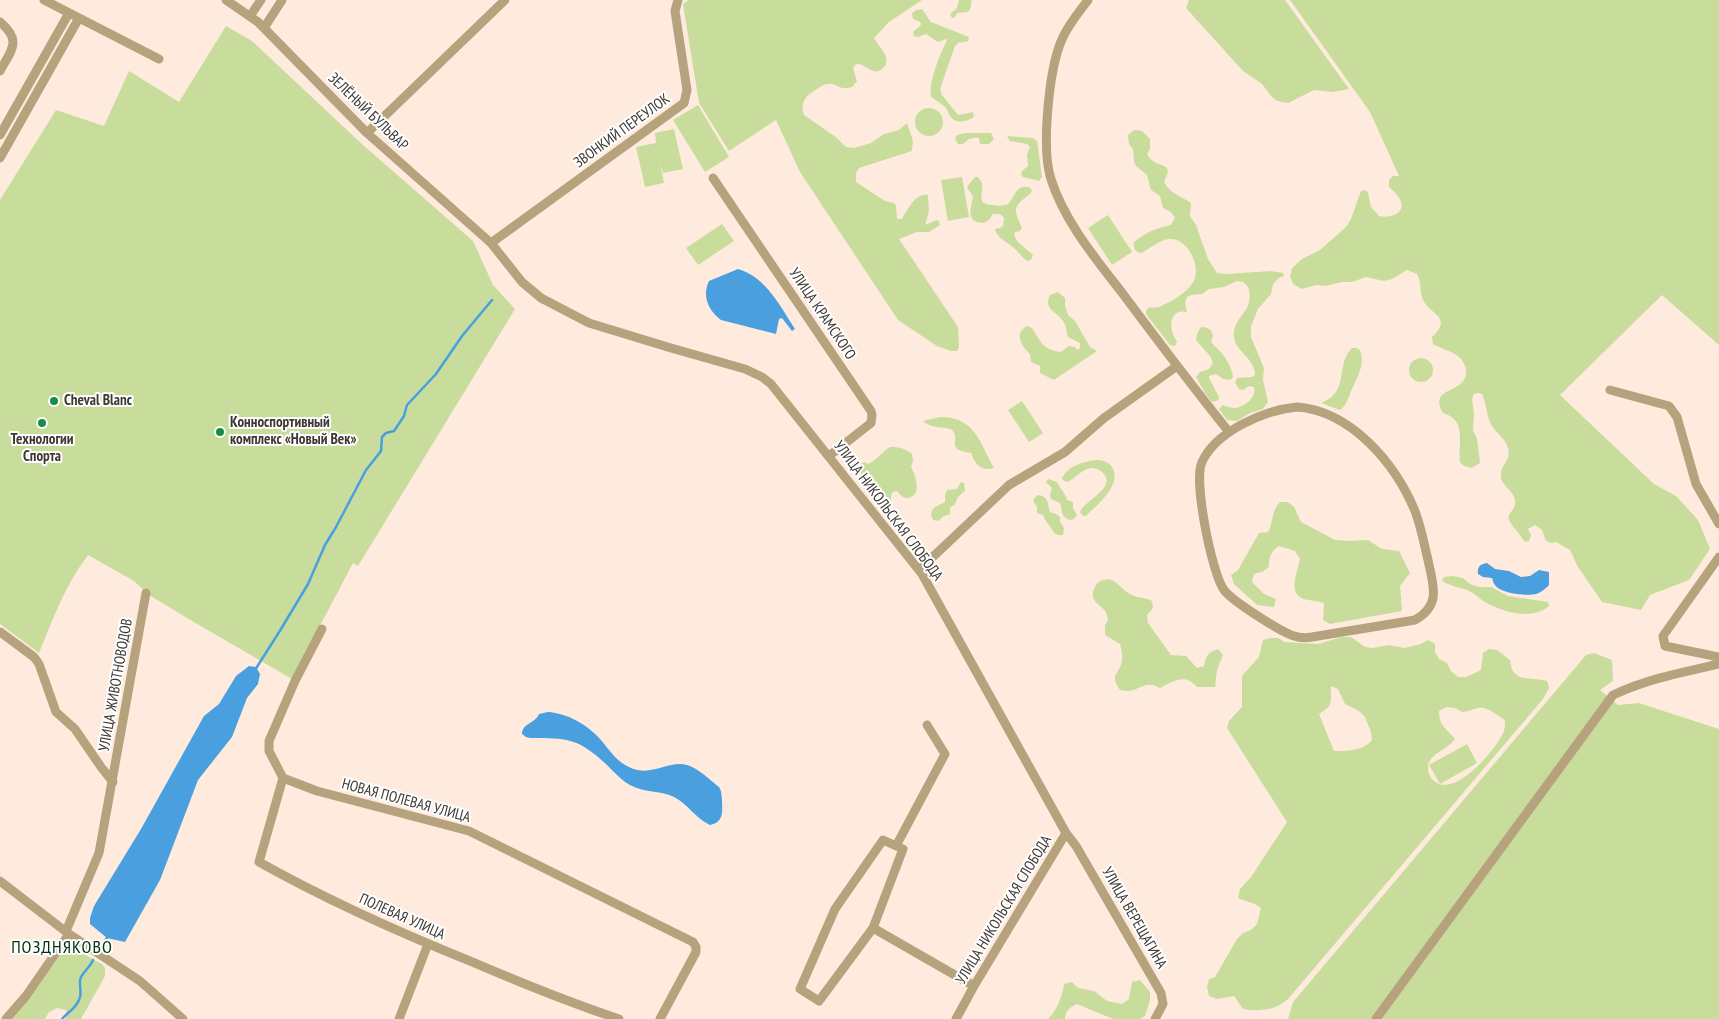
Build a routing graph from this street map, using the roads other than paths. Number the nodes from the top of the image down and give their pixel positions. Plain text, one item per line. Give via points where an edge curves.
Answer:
1 (44, 0) edge
2 (226, 0) edge
3 (261, 0) edge
4 (282, 0) edge
5 (505, 0) edge
6 (678, 0) edge
7 (1088, 0) edge
8 (69, 13) junction
9 (250, 16) junction
10 (79, 18) junction
11 (0, 22) edge
12 (264, 28) junction
13 (159, 59) dead end
14 (0, 70) edge
15 (367, 133) junction
16 (0, 135) edge
17 (0, 158) edge
18 (713, 178) dead end
19 (491, 243) junction
20 (1177, 366) junction
21 (1610, 390) dead end
22 (1229, 432) junction
23 (829, 456) junction
24 (1719, 524) edge
25 (1719, 557) edge
26 (919, 570) junction
27 (146, 593) dead end
28 (322, 629) dead end
29 (0, 632) edge
30 (1719, 657) edge
31 (1719, 664) edge
32 (927, 725) dead end
33 (283, 778) junction
34 (113, 782) junction
35 (1066, 833) junction
36 (896, 846) junction
37 (0, 881) edge
38 (873, 928) junction
39 (67, 932) junction
40 (428, 944) junction
41 (974, 986) junction
42 (6, 1019) edge
43 (183, 1019) edge
44 (399, 1019) edge
45 (619, 1019) edge
46 (660, 1019) edge
47 (956, 1019) edge
48 (1156, 1019) edge
49 (1376, 1019) edge

1 - 8 street
2 - 9 street, ЗЕЛЁНЫЙ БУЛЬВАР
3 - 9 street
4 - 12 street
5 - 15 street
6 - 19 street, ЗВОНКИЙ ПЕРЕУЛОК via 675,11 687,90 684,102
7 - 20 street via 1068,28 1054,64 1045,150 1048,171 1060,200 1093,255
8 - 10 street
8 - 16 street
9 - 12 street, ЗЕЛЁНЫЙ БУЛЬВАР
10 - 13 street
10 - 17 street
11 - 14 street via 13,39
12 - 15 street, ЗЕЛЁНЫЙ БУЛЬВАР
15 - 19 street, ЗЕЛЁНЫЙ БУЛЬВАР
18 - 23 street, УЛИЦА КРАМСКОГО via 871,411 871,423
19 - 23 street, УЛИЦА НИКОЛЬСКАЯ СЛОБОДА via 526,287 574,316 762,377
20 - 22 street
20 - 26 street via 1107,415 1065,452 1009,485
21 - 24 street via 1669,406 1677,417 1696,484
22 - 22 street via 1207,454 1199,474 1218,578 1232,598 1285,632 1299,637 1414,620 1426,613 1432,604 1434,590 1418,521 1394,473 1365,440 1328,414 1297,407 1262,415
23 - 26 street, УЛИЦА НИКОЛЬСКАЯ СЛОБОДА
25 - 30 street via 1663,636 1665,646
26 - 35 street, УЛИЦА НИКОЛЬСКАЯ СЛОБОДА
27 - 34 street, УЛИЦА ЖИВОТНОВОДОВ
28 - 33 street via 269,740 268,751
29 - 34 street, УЛИЦА ЖИВОТНОВОДОВ via 34,657 56,712 76,729
31 - 49 street via 1655,679 1613,695
32 - 36 street via 945,754
33 - 40 street, ПОЛЕВАЯ УЛИЦА via 259,862 308,889
33 - 46 street, НОВАЯ ПОЛЕВАЯ УЛИЦА via 317,791 469,831 693,942 696,952
34 - 39 street, УЛИЦА ЖИВОТНОВОДОВ via 99,853
35 - 41 street, УЛИЦА НИКОЛЬСКАЯ СЛОБОДА
35 - 48 street, УЛИЦА ВЕРЕЩАГИНА via 1161,993 1163,1004
36 - 38 street via 903,850
36 - 38 street via 883,840 835,909 800,989 819,1001
37 - 39 street
38 - 41 street
39 - 42 street, УЛИЦА ЖИВОТНОВОДОВ via 26,996
39 - 43 street via 128,972
40 - 44 street
40 - 45 street, ПОЛЕВАЯ УЛИЦА
41 - 47 street, УЛИЦА НИКОЛЬСКАЯ СЛОБОДА

